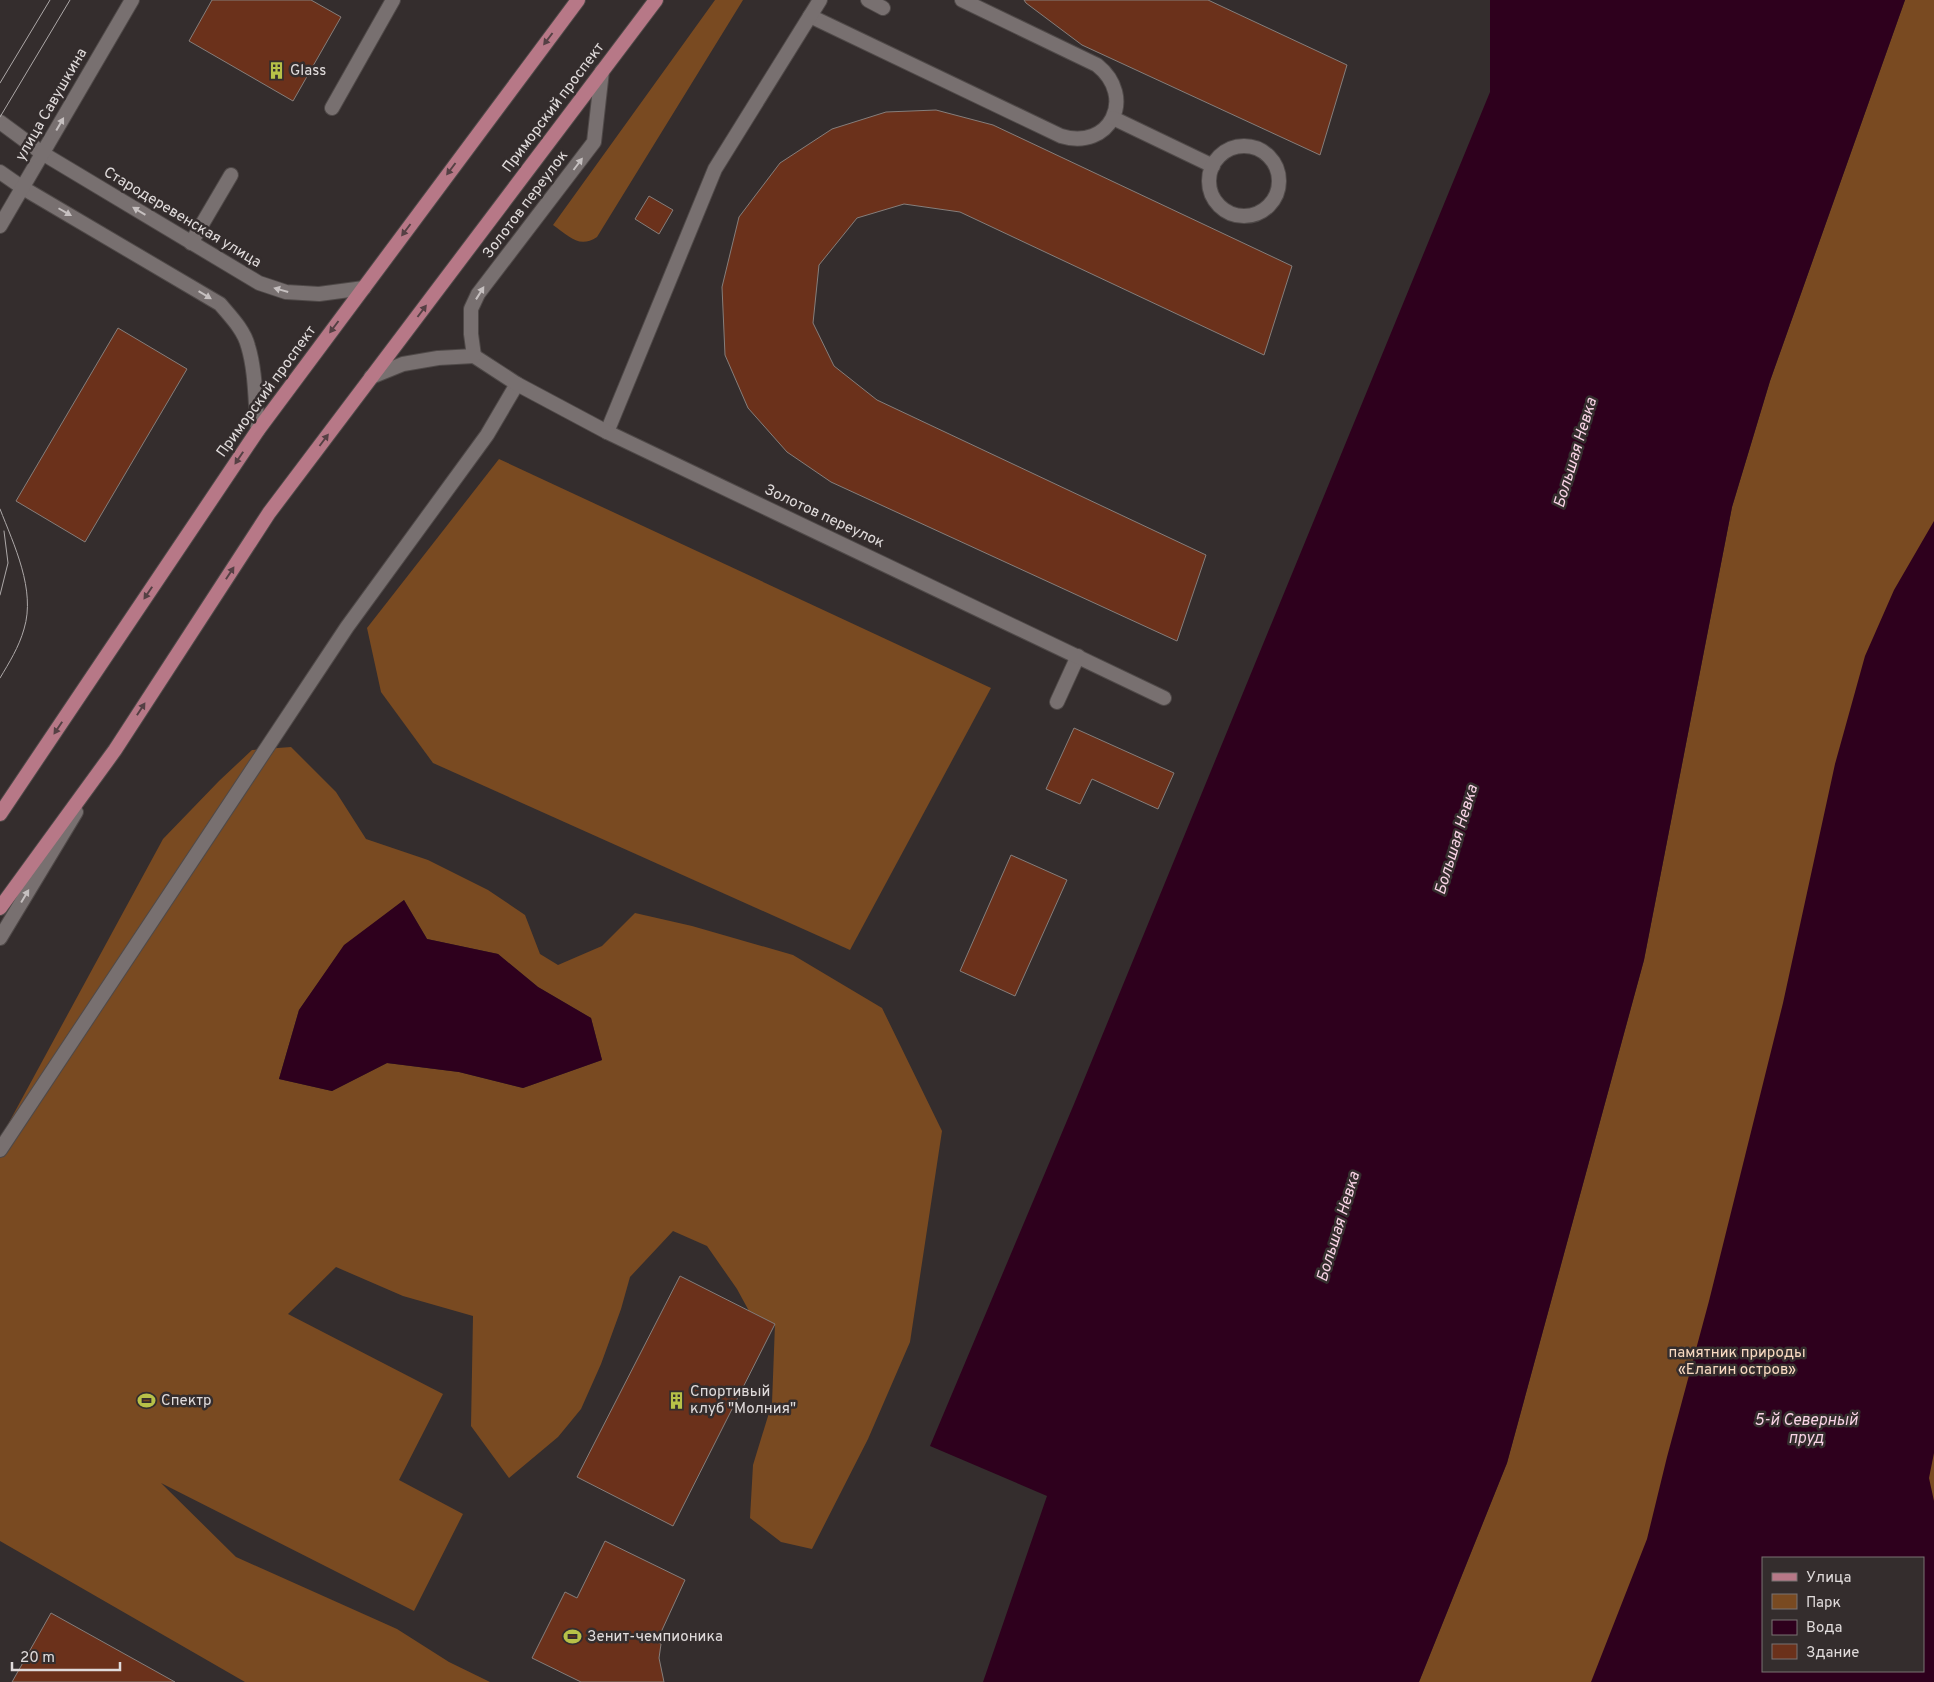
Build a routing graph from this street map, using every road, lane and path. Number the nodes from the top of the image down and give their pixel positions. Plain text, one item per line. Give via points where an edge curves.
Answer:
1 (132, 0) edge
2 (394, 0) edge
3 (578, 0) edge
4 (656, 0) edge
5 (820, 0) edge
6 (868, 0) edge
7 (962, 0) edge
8 (883, 8) dead end
9 (810, 16) junction
10 (602, 71) junction
11 (332, 108) dead end
12 (1113, 118) junction
13 (0, 122) edge
14 (42, 153) junction
15 (1213, 166) junction
16 (0, 172) edge
17 (231, 176) dead end
18 (23, 188) junction
19 (0, 226) edge
20 (191, 243) junction
21 (364, 288) junction
22 (474, 356) junction
23 (371, 377) junction
24 (517, 384) junction
25 (258, 430) junction
26 (607, 432) junction
27 (1078, 656) junction
28 (1164, 698) dead end
29 (1057, 702) dead end
30 (115, 750) junction
31 (0, 814) edge
32 (0, 908) edge
33 (0, 938) edge
34 (0, 1150) edge

14 -> 1 street, улица Савушкина
2 - 11 street
3 -> 21 main road, Приморский проспект
4 - 10 main road, Приморский проспект
5 - 9 street
6 - 8 street
7 - 12 street via 1106,72 1117,94
9 - 12 street via 1072,140 1096,135
9 - 26 street via 715,169
22 -> 10 street, Золотов переулок via 471,309 478,294 594,142
23 -> 10 main road, Приморский проспект
12 - 15 street
13 - 14 street, Стародеревенская улица
14 - 18 street, улица Савушкина
20 -> 14 street, Стародеревенская улица
15 - 15 street via 1209,179 1211,193 1229,213 1242,216 1256,214 1268,207 1276,196 1280,183 1277,169 1260,150 1246,146 1233,148 1221,155
16 - 18 street
17 - 20 street
18 - 19 street, улица Савушкина
18 -> 25 street via 220,304 248,345
21 -> 20 street, Стародеревенская улица via 319,294 286,292 260,283
21 -> 25 main road, Приморский проспект
22 - 23 street via 403,364
22 - 24 street, Золотов переулок
30 -> 23 main road, Приморский проспект via 269,513
24 - 26 street, Золотов переулок
24 - 34 street via 487,435 347,626
25 -> 31 main road, Приморский проспект
26 - 27 street, Золотов переулок
27 - 28 street, Золотов переулок
27 - 29 street
30 - 32 main road, Приморский проспект
33 -> 30 street, Приморский проспект

